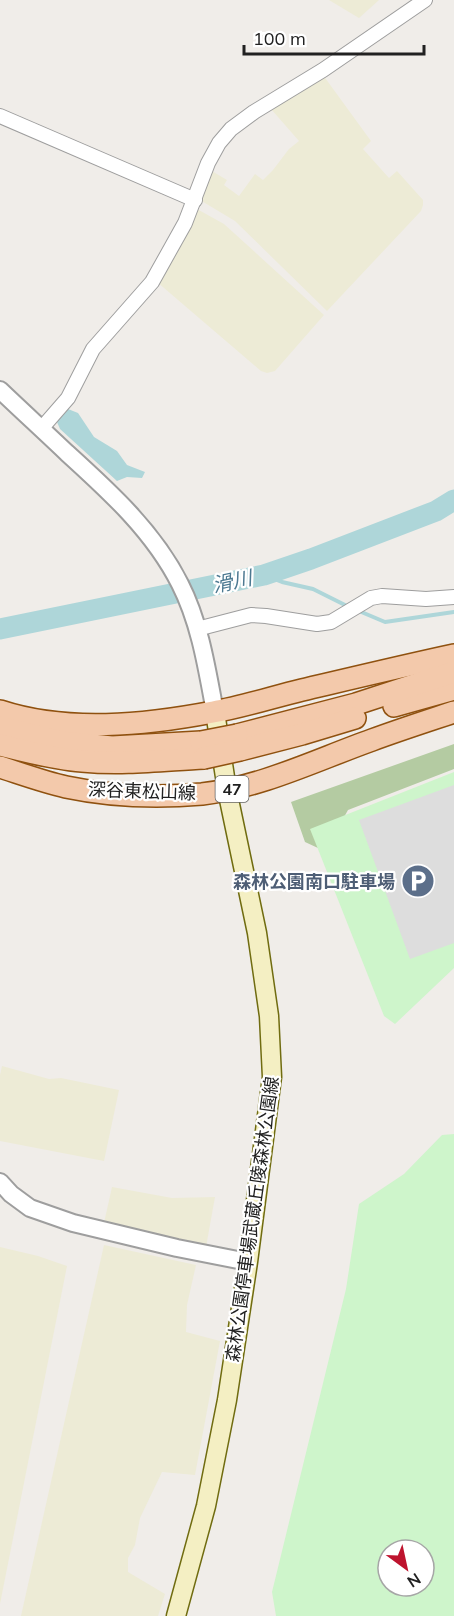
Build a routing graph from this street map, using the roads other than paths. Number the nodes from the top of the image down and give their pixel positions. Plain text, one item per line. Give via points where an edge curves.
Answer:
1 (425, 0) edge
2 (0, 116) edge
3 (195, 200) junction
4 (0, 390) edge
5 (41, 429) junction
6 (454, 597) edge
7 (195, 622) junction
8 (454, 656) edge
9 (454, 672) edge
10 (454, 689) edge
11 (0, 711) edge
12 (215, 712) junction
13 (454, 712) edge
14 (0, 728) edge
15 (238, 742) junction
16 (0, 745) edge
17 (202, 750) junction
18 (0, 767) edge
19 (227, 790) junction
20 (0, 1182) edge
21 (248, 1262) junction
22 (176, 1616) edge

1 - 3 street via 231,129 208,163
2 - 3 street
3 - 5 street via 152,282 93,349 68,398
4 - 5 street
5 - 7 street via 134,518 169,562
6 - 7 street via 371,598 331,622 317,624 251,615
7 - 12 street
8 - 12 main road
9 - 15 main road, 47
10 - 15 main road, 47 via 302,734
11 - 12 main road via 20,718 67,724 161,720
12 - 19 main road, 森林公園停車場武蔵丘陵森林公園線
13 - 19 main road, 深谷東松山線 / 47 via 283,774
14 - 17 main road, 深谷東松山線 / 47 via 61,742
15 - 17 main road, 深谷東松山線 / 47, bridge
16 - 17 main road, 深谷東松山線 / 47 via 81,761 133,763
18 - 19 main road, 深谷東松山線 / 47 via 102,793 177,795
19 - 21 main road, 森林公園停車場武蔵丘陵森林公園線 via 257,933 269,1016 272,1077
20 - 21 street via 30,1208 73,1223
21 - 22 main road, 森林公園停車場武蔵丘陵森林公園線 via 206,1506

